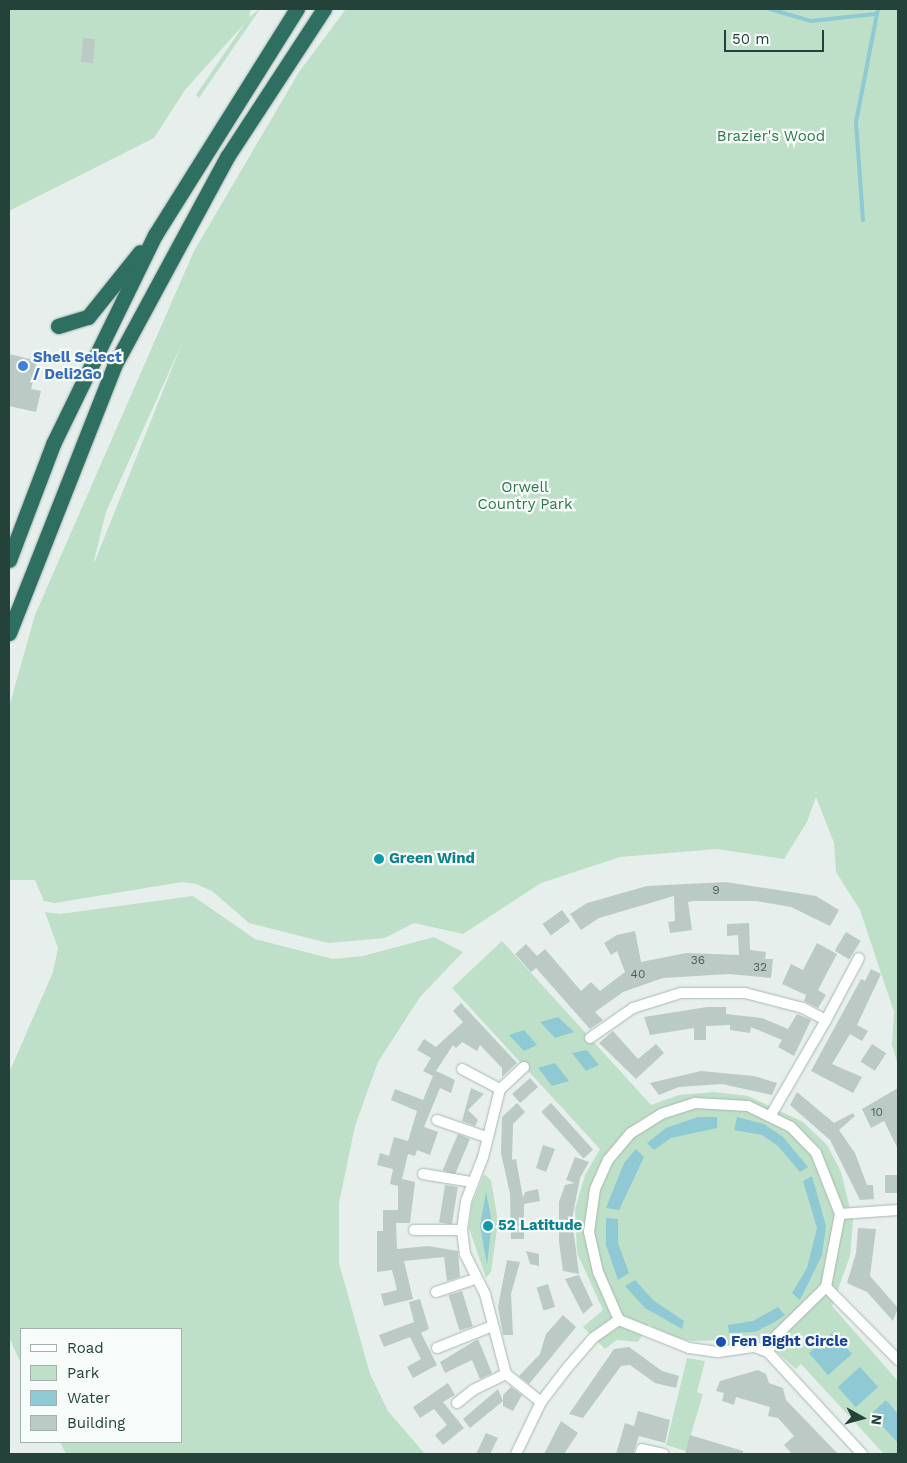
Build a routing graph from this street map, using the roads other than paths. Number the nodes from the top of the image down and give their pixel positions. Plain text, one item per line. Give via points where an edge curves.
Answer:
1 (297, 9) edge
2 (324, 9) edge
3 (155, 235) junction
4 (58, 326) dead end
5 (9, 560) edge
6 (9, 633) edge
7 (859, 958) dead end
8 (826, 1020) junction
9 (590, 1038) dead end
10 (524, 1067) dead end
11 (462, 1069) dead end
12 (500, 1089) junction
13 (771, 1115) junction
14 (437, 1120) dead end
15 (486, 1137) junction
16 (423, 1174) dead end
17 (472, 1182) junction
18 (898, 1210) edge
19 (840, 1214) junction
20 (414, 1230) dead end
21 (462, 1230) junction
22 (475, 1279) junction
23 (826, 1287) junction
24 (436, 1292) dead end
25 (619, 1320) junction
26 (490, 1327) junction
27 (437, 1348) dead end
28 (768, 1352) junction
29 (898, 1360) edge
30 (506, 1374) junction
31 (541, 1402) junction
32 (457, 1403) dead end
33 (516, 1454) edge
34 (640, 1454) edge
35 (663, 1454) edge
36 (862, 1454) edge

1 - 3 highway
2 - 6 highway via 227,157 114,366
3 - 4 highway via 88,317
3 - 5 highway via 53,444
7 - 8 street
8 - 9 street via 770,997 699,991 633,1008
8 - 13 street
10 - 12 street
11 - 12 street
12 - 15 street
13 - 19 street via 816,1153
13 - 25 street via 724,1102 677,1108 645,1122 608,1160 595,1189 589,1232 598,1272
14 - 15 street
15 - 17 street via 484,1157
16 - 17 street
17 - 21 street
18 - 19 street
19 - 23 street
20 - 21 street
21 - 22 street
22 - 24 street
22 - 26 street via 485,1294
23 - 28 street via 777,1335
23 - 29 street
25 - 28 street via 689,1348 718,1352 755,1347
25 - 31 street via 593,1338
26 - 27 street
26 - 30 street
28 - 36 street
30 - 31 street
30 - 32 street via 473,1390
31 - 33 street
34 - 35 street via 642,1449

